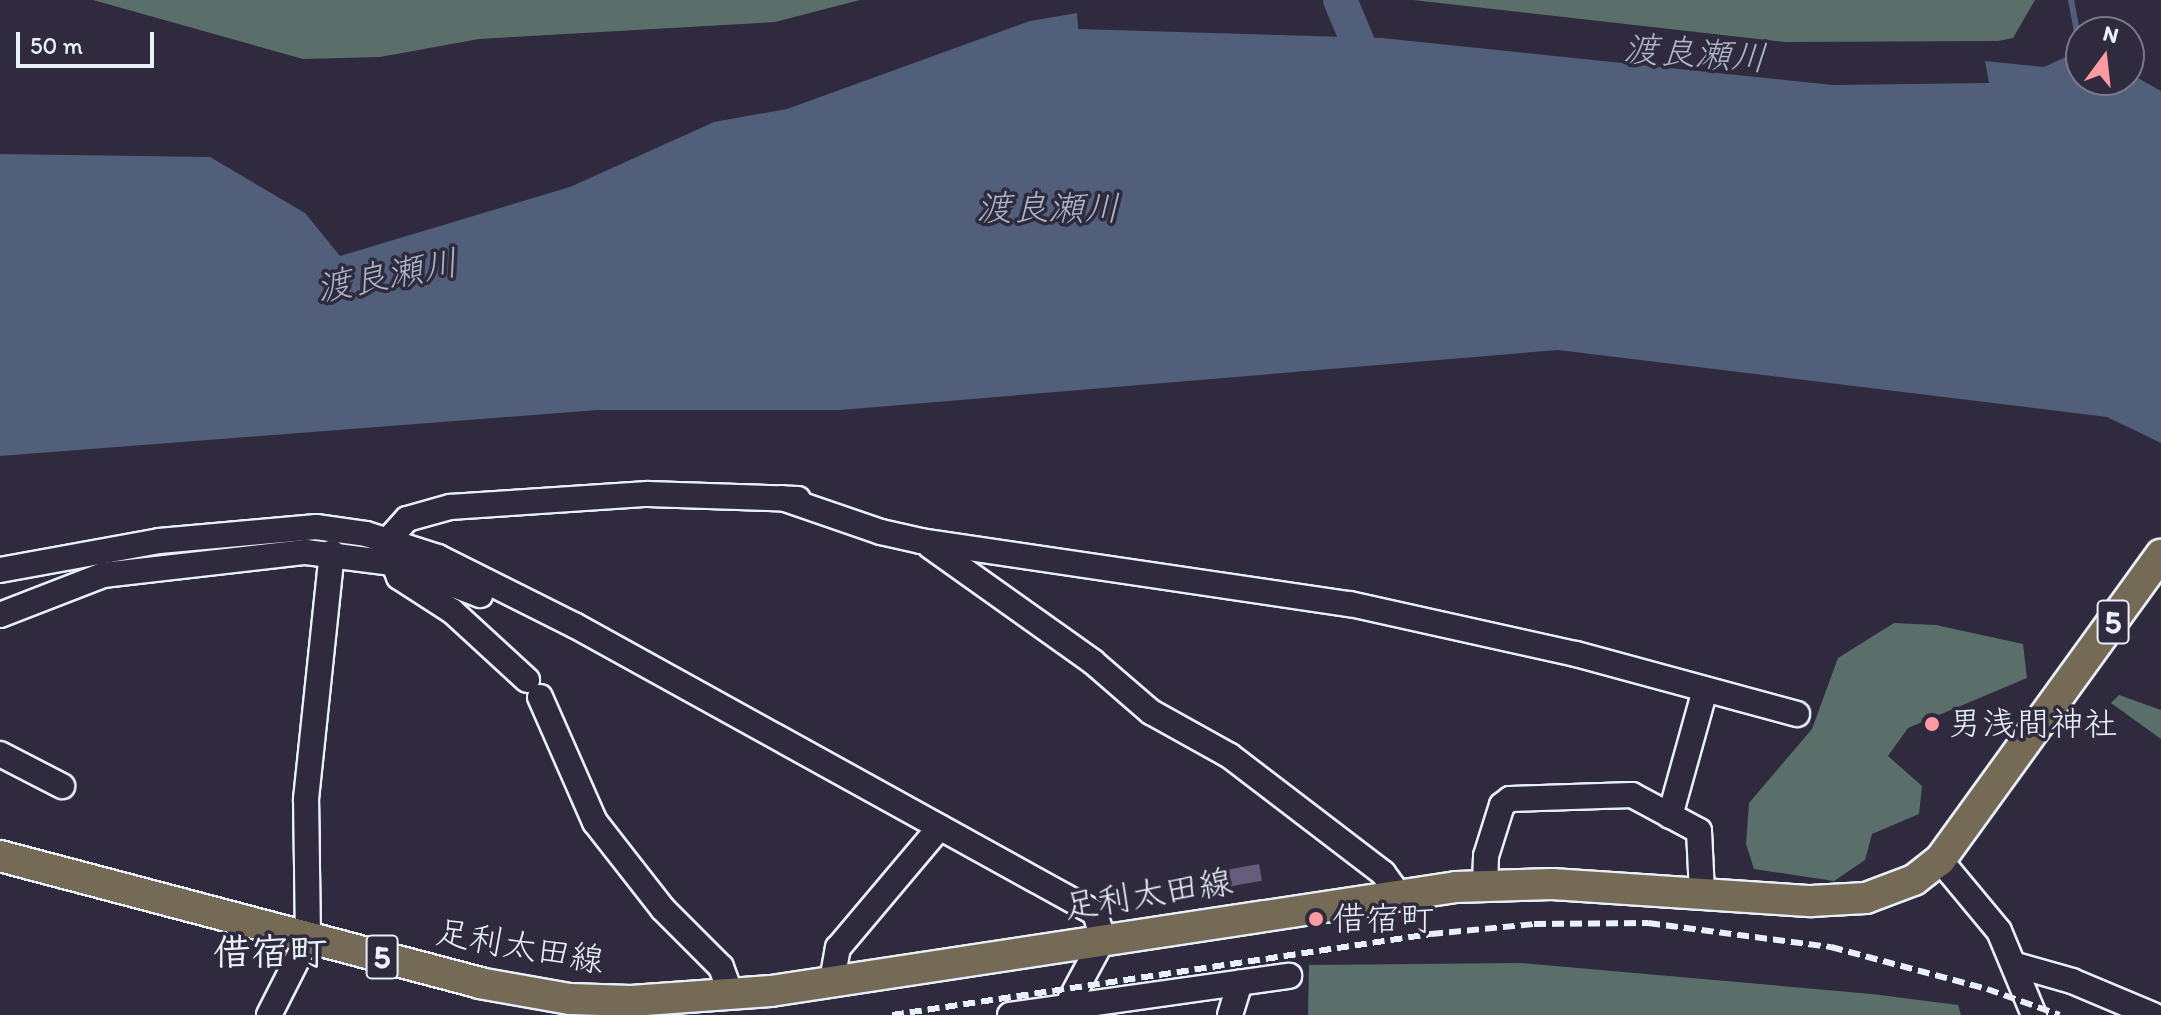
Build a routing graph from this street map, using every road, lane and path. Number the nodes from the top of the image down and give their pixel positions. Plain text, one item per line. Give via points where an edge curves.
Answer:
1 (782, 498) junction
2 (820, 501) dead end
3 (921, 541) junction
4 (391, 551) junction
5 (332, 552) junction
6 (2161, 555) edge
7 (0, 570) edge
8 (0, 615) edge
9 (1705, 690) junction
10 (1797, 714) dead end
11 (0, 754) edge
12 (62, 786) dead end
13 (1670, 816) junction
14 (940, 827) junction
15 (0, 856) edge
16 (1940, 860) junction
17 (1485, 885) junction
18 (1702, 892) junction
19 (1399, 895) junction
20 (308, 938) junction
21 (1103, 939) junction
22 (2016, 965) junction
23 (1289, 976) dead end
24 (832, 981) junction
25 (1240, 983) junction
26 (731, 995) junction
27 (765, 1003) edge
28 (1064, 1011) edge
29 (269, 1015) edge
30 (1010, 1015) edge
31 (1230, 1015) edge
32 (2034, 1015) edge
33 (2153, 1015) edge

1 - 2 street
1 - 3 street via 868,529
1 - 4 street via 648,494 450,507 407,519
3 - 9 street via 1350,604 1576,654
3 - 19 street via 1093,662 1151,712 1230,756 1383,873
4 - 5 street
4 - 7 street via 329,528 277,529 130,545
4 - 14 street via 438,557 574,625
4 - 26 street via 399,577 452,611 534,688 595,822 663,909 721,967
5 - 8 street via 103,575
5 - 20 street via 306,799
6 - 16 main road, 足利太田線 / 5
9 - 10 street
9 - 13 street
11 - 12 street
13 - 17 street via 1632,795 1510,799 1502,805 1486,856
13 - 18 street via 1703,838
14 - 21 street via 1095,913
14 - 24 street via 838,948
15 - 20 main road, 足利太田線 / 5
16 - 18 main road, 足利太田線 / 5 via 1914,880 1866,898 1811,901
16 - 22 street via 1984,907
17 - 18 main road, 足利太田線 / 5
17 - 19 main road, 足利太田線 / 5
19 - 21 main road, 足利太田線 / 5
20 - 26 main road, 足利太田線 / 5 via 545,995 631,1001
20 - 29 street
21 - 24 main road, 足利太田線 / 5
21 - 28 street
22 - 32 street
22 - 33 street via 2072,981
23 - 25 street
24 - 27 main road, 足利太田線 / 5
25 - 28 street
25 - 31 street
26 - 27 main road, 足利太田線 / 5
28 - 30 street

